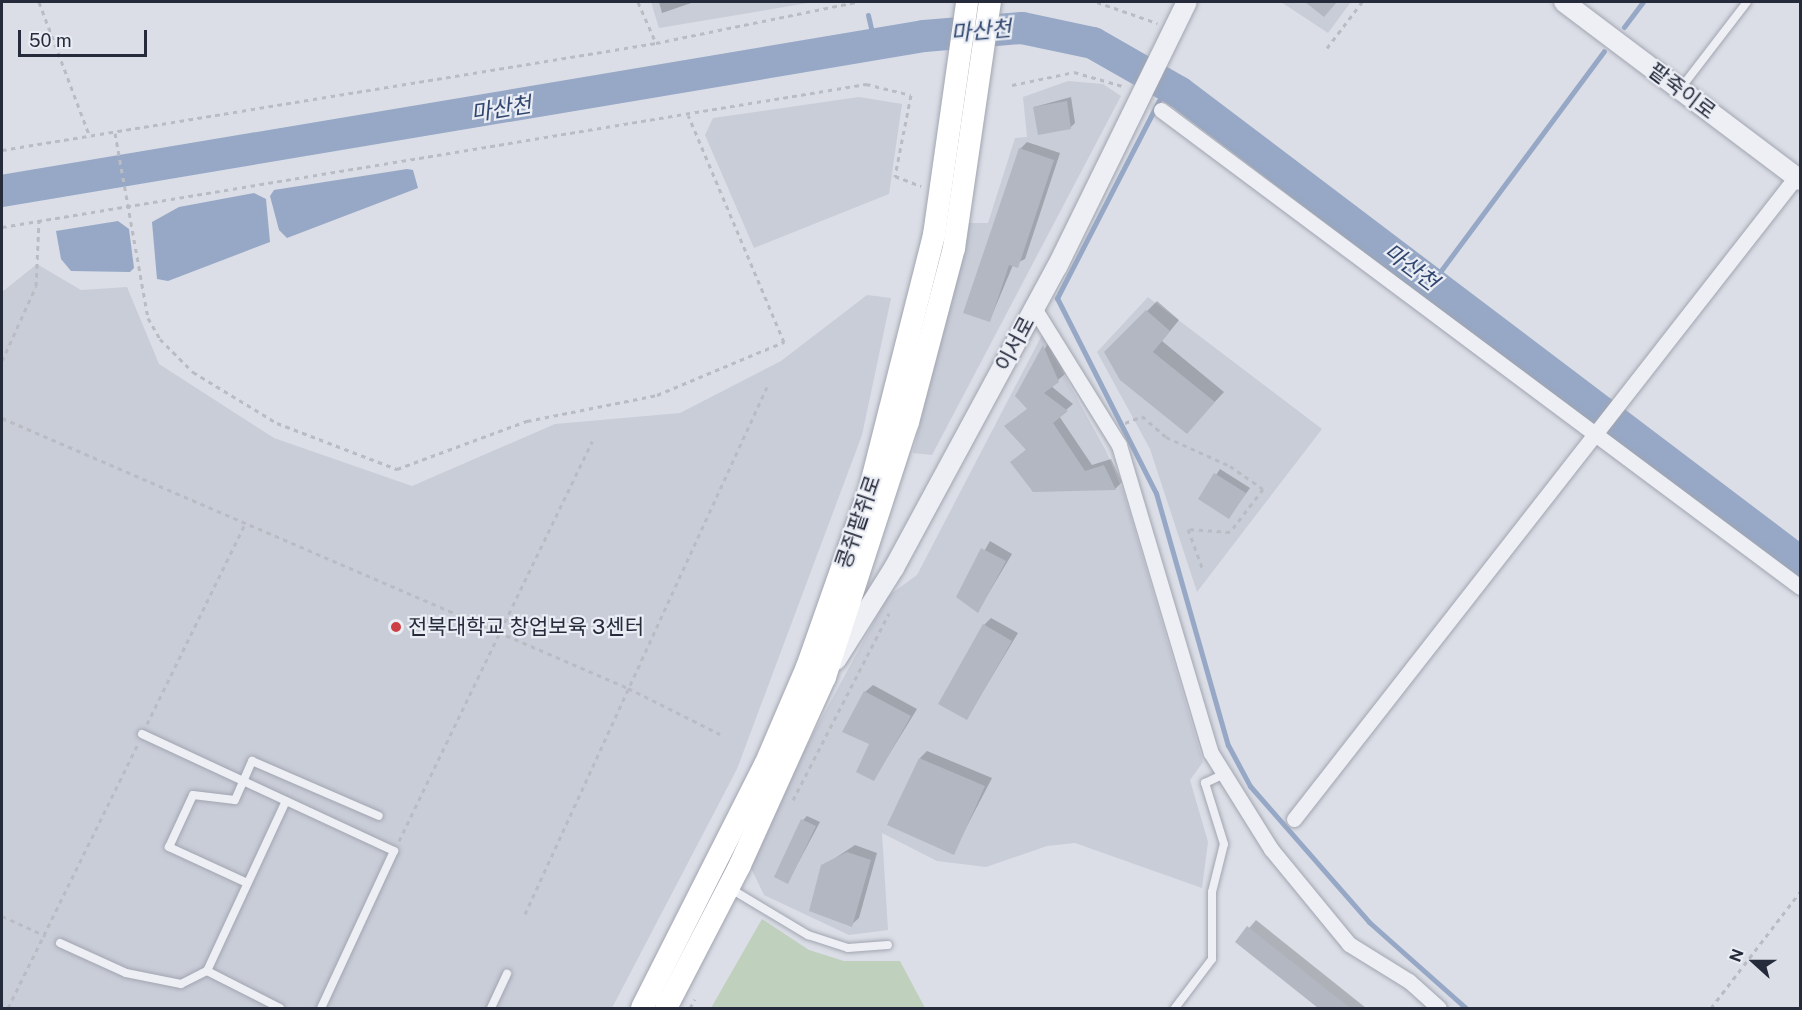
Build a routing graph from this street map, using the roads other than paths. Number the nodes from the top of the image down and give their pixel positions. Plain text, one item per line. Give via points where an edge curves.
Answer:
1 (967, 2) edge
2 (990, 2) edge
3 (1187, 2) edge
4 (1564, 2) edge
5 (1747, 2) edge
6 (1680, 89) junction
7 (1161, 110) dead end
8 (1799, 176) edge
9 (1034, 308) junction
10 (1599, 426) junction
11 (1800, 587) edge
12 (825, 677) junction
13 (142, 734) road end
14 (1224, 774) junction
15 (244, 782) junction
16 (286, 801) junction
17 (380, 816) dead end
18 (1294, 819) dead end
19 (245, 882) junction
20 (728, 887) junction
21 (60, 942) road end
22 (888, 945) dead end
23 (207, 971) junction
24 (507, 974) dead end
25 (280, 1008) edge
26 (321, 1008) edge
27 (491, 1008) edge
28 (642, 1008) edge
29 (666, 1008) edge
30 (1175, 1008) edge
31 (1439, 1008) edge

1 - 28 main road, 콩쥐팥쥐로 via 942,194 918,312 870,488 807,667 732,837
2 - 12 main road, 콩쥐팥쥐로 via 954,248 908,422
3 - 9 street, 이서로
4 - 6 street, 팥죽이로
5 - 6 lane
6 - 8 street, 팥죽이로
7 - 10 street
8 - 10 street
9 - 12 street, 이서로 via 894,568
9 - 14 street via 1119,445 1211,753
10 - 11 street
10 - 18 street
12 - 20 main road, 콩쥐팥쥐로
13 - 15 lane
14 - 30 lane via 1204,783 1224,844 1212,892 1212,959
14 - 31 street via 1271,849 1349,944 1409,981
15 - 16 lane
15 - 17 lane via 252,761
15 - 19 lane via 235,800 193,795 169,847
16 - 19 lane
16 - 26 lane via 394,851
19 - 23 lane
20 - 22 lane via 808,935 848,948
20 - 29 main road, 콩쥐팥쥐로
21 - 23 lane via 126,973 181,984
23 - 25 lane
24 - 27 lane

